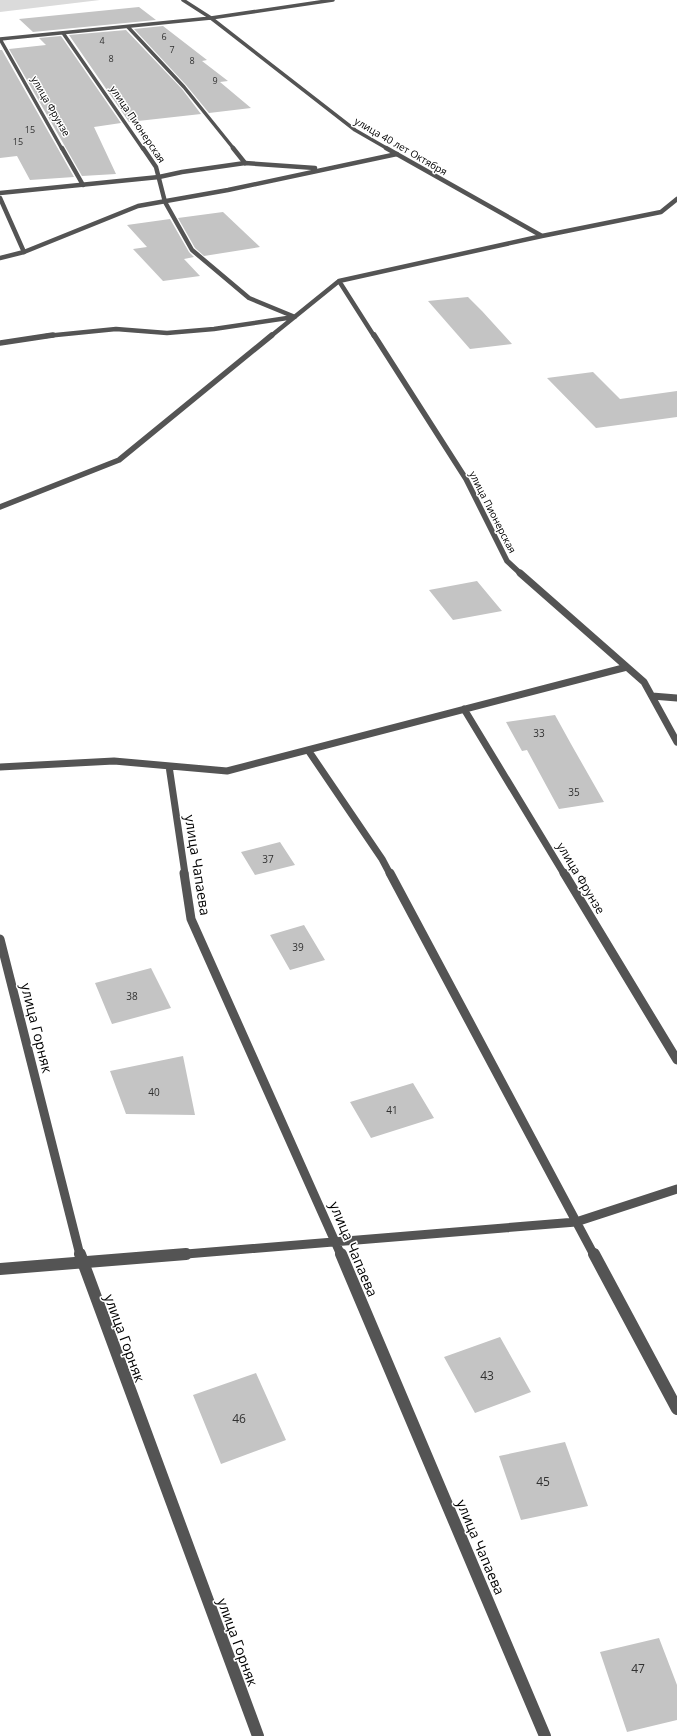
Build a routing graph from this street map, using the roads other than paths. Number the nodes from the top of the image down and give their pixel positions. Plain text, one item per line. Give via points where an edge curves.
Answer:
1 (183, 0) edge
2 (333, 0) edge
3 (211, 18) junction
4 (128, 27) junction
5 (63, 33) junction
6 (0, 39) edge
7 (397, 154) junction
8 (245, 163) junction
9 (324, 169) junction
10 (159, 177) junction
11 (83, 185) junction
12 (0, 193) edge
13 (0, 198) edge
14 (677, 199) edge
15 (165, 202) junction
16 (542, 236) junction
17 (24, 252) junction
18 (0, 258) edge
19 (339, 281) junction
20 (295, 317) junction
21 (0, 343) edge
22 (0, 507) edge
23 (627, 667) junction
24 (652, 696) junction
25 (677, 698) edge
26 (464, 709) junction
27 (677, 742) edge
28 (308, 750) junction
29 (169, 766) junction
30 (0, 767) edge
31 (0, 939) edge
32 (677, 1060) edge
33 (677, 1189) edge
34 (576, 1222) junction
35 (336, 1242) junction
36 (82, 1262) junction
37 (0, 1269) edge
38 (677, 1409) edge
39 (258, 1736) edge
40 (545, 1736) edge

1 - 3 street, улица 40 лет Октября
2 - 3 street
3 - 4 street
3 - 7 street, улица 40 лет Октября via 354,130
4 - 5 street
4 - 8 street via 184,87
5 - 6 street
5 - 10 street, улица Пионерская via 156,167
6 - 11 street, улица Фрунзе
7 - 9 street
7 - 16 street, улица 40 лет Октября
8 - 9 street
8 - 10 street
9 - 15 street
10 - 11 street
10 - 15 street, улица Пионерская
11 - 12 street
13 - 17 street
14 - 16 street via 661,212
15 - 17 street via 138,206
15 - 20 street, улица Пионерская via 192,250 249,298
16 - 19 street
17 - 18 street
19 - 20 street
19 - 23 street, улица Пионерская via 466,479 507,561
20 - 21 street via 214,329 167,332 116,329
20 - 22 street via 119,460
23 - 24 street, улица Пионерская via 644,682
23 - 26 street
24 - 25 street
24 - 27 street, улица Пионерская
26 - 28 street
26 - 32 street, улица Фрунзе
28 - 29 street via 227,771
28 - 34 street via 382,859
29 - 30 street via 114,761
29 - 35 street, улица Чапаева via 191,919
31 - 36 street, улица Горняк
33 - 34 street
34 - 35 street
34 - 38 street
35 - 36 street
35 - 40 street, улица Чапаева
36 - 37 street
36 - 39 street, улица Горняк

